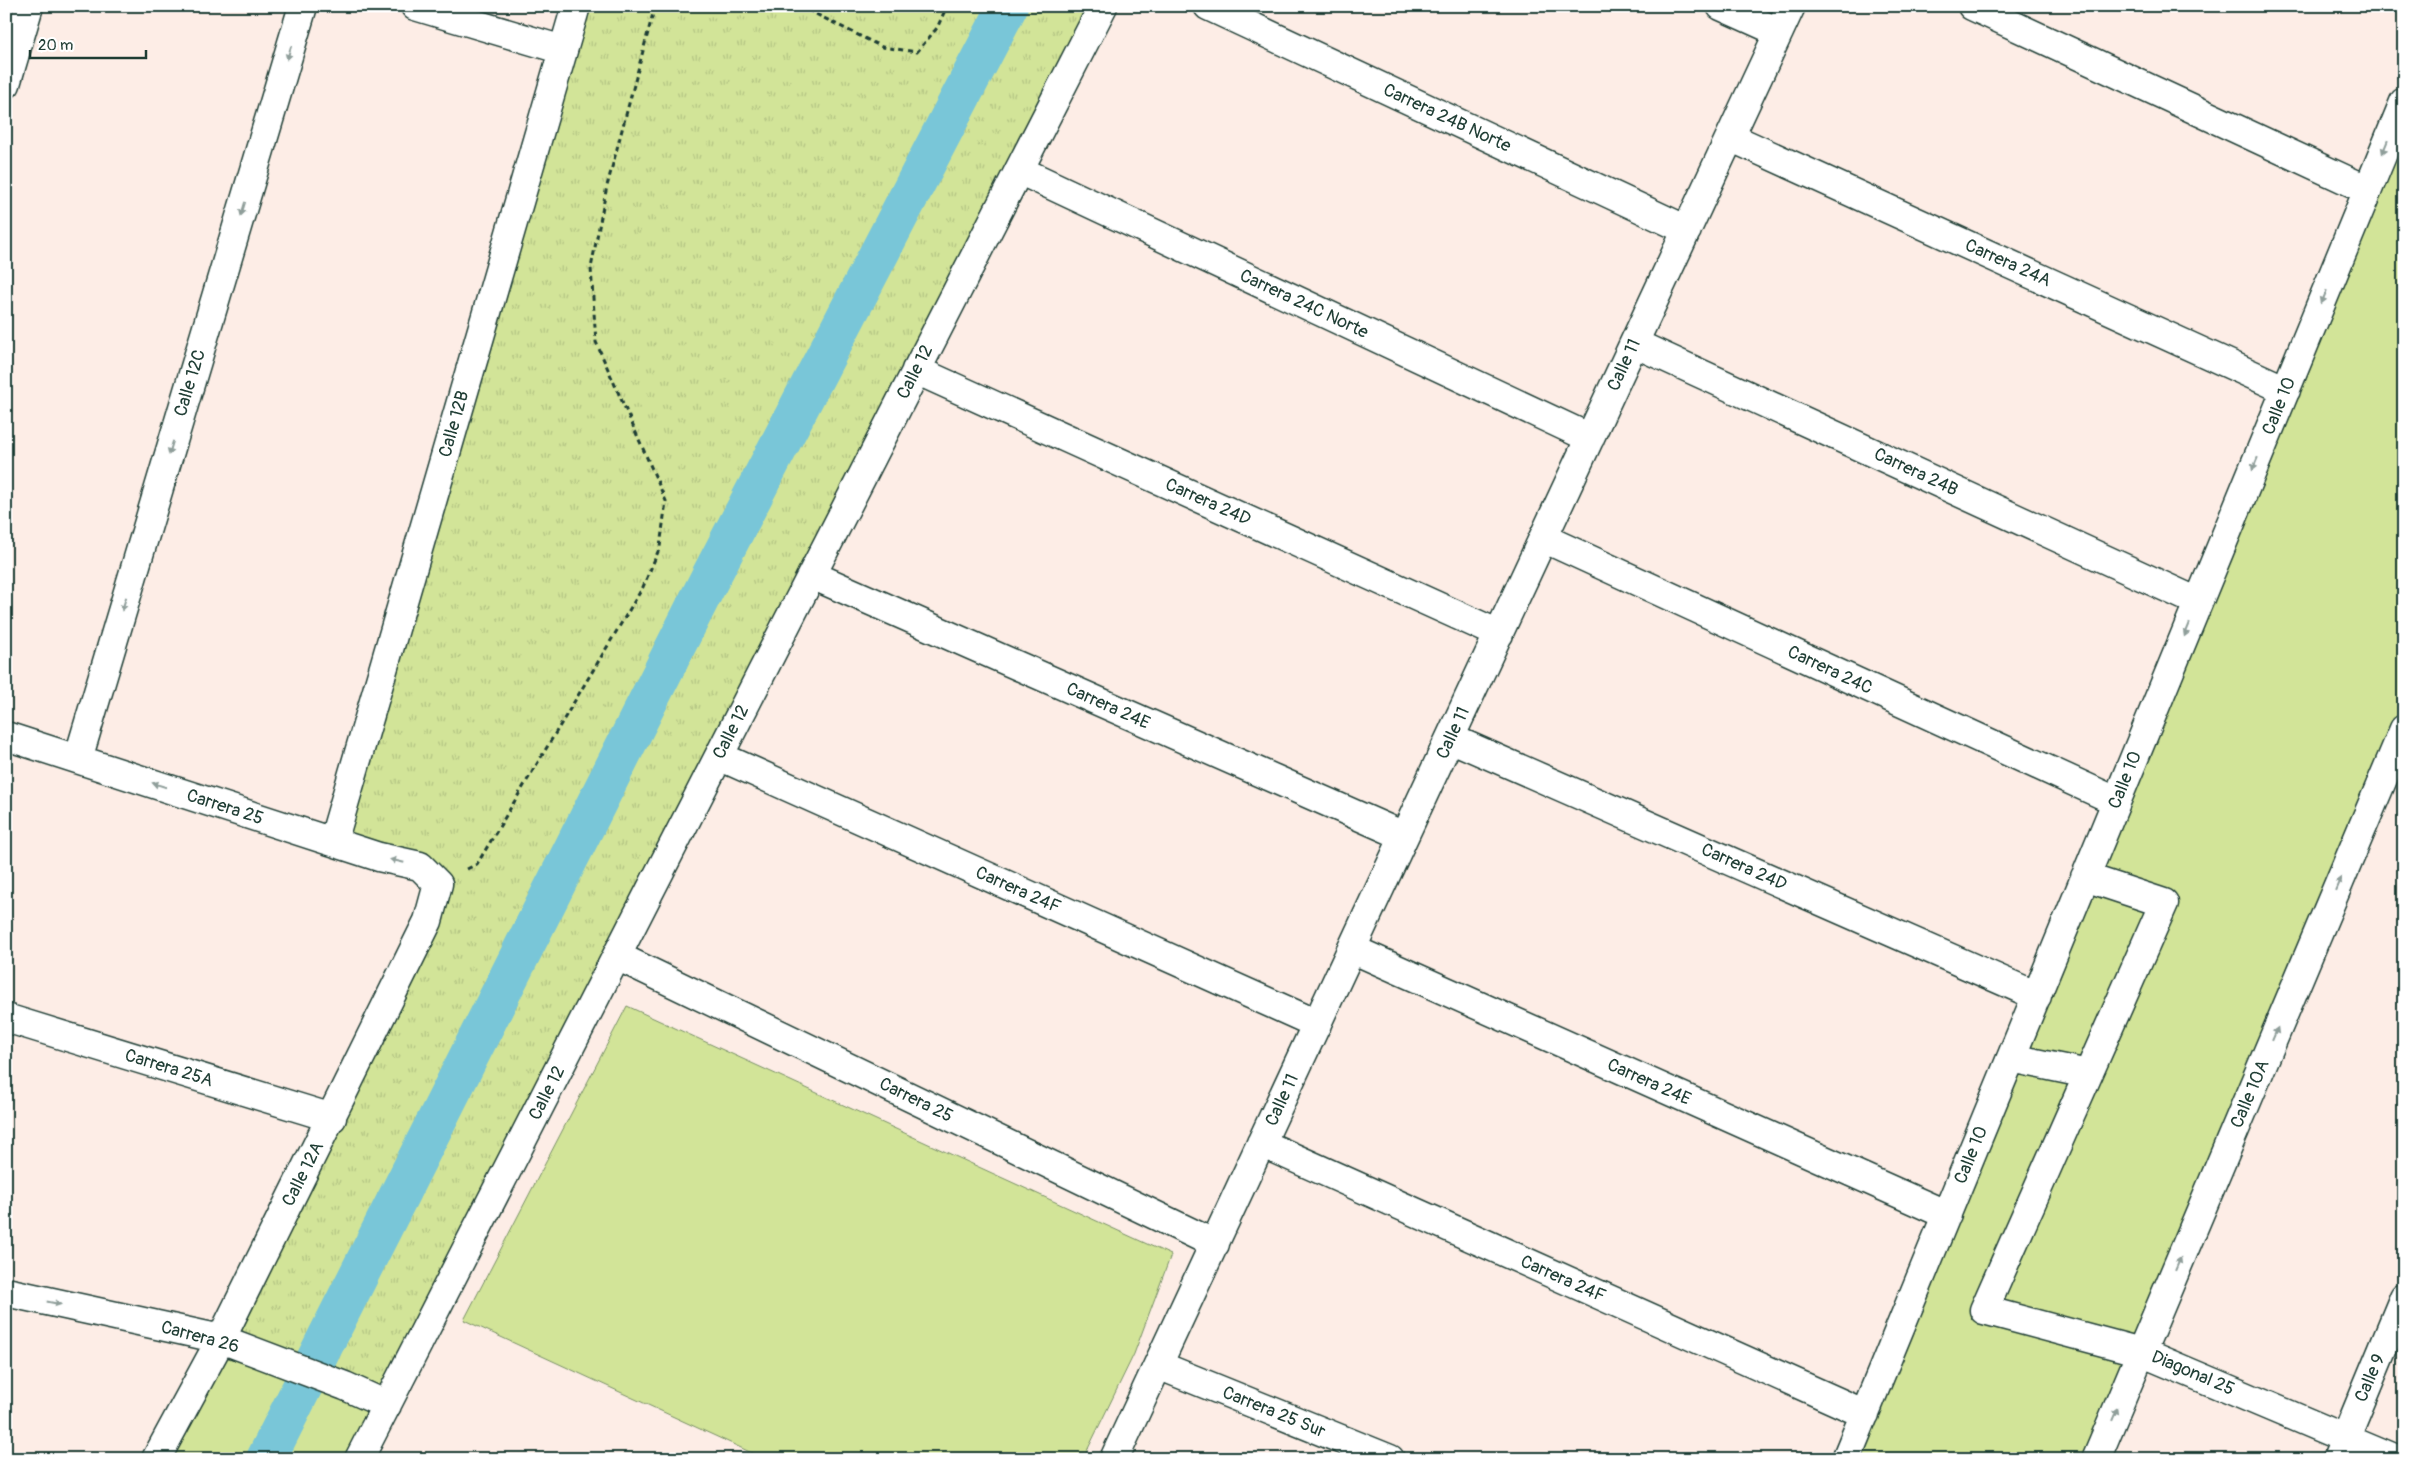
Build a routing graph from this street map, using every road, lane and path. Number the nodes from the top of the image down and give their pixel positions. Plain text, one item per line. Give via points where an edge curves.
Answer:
1 (29, 6) edge
2 (303, 6) edge
3 (415, 6) edge
4 (576, 6) edge
5 (655, 6) edge
6 (800, 6) edge
7 (946, 6) edge
8 (1103, 6) edge
9 (1208, 6) edge
10 (1721, 6) edge
11 (1791, 6) edge
12 (1972, 6) edge
13 (1779, 32) junction
14 (563, 50) junction
15 (6, 84) edge
16 (2404, 102) edge
17 (1730, 137) junction
18 (1019, 170) junction
19 (2368, 190) junction
20 (1687, 230) junction
21 (1634, 343) junction
22 (916, 370) junction
23 (2286, 390) junction
24 (1590, 438) junction
25 (1543, 538) junction
26 (812, 575) junction
27 (2198, 602) junction
28 (1499, 634) junction
29 (2404, 729) edge
30 (6, 736) edge
31 (1450, 738) junction
32 (718, 756) junction
33 (78, 759) junction
34 (2116, 801) junction
35 (1404, 836) junction
36 (333, 842) junction
37 (2085, 877) junction
38 (438, 884) junction
39 (1352, 949) junction
40 (617, 956) junction
41 (2037, 996) junction
42 (6, 1018) edge
43 (1317, 1024) junction
44 (2011, 1058) junction
45 (2088, 1074) junction
46 (332, 1118) junction
47 (1261, 1144) junction
48 (1947, 1215) junction
49 (1214, 1244) junction
50 (6, 1292) edge
51 (2404, 1297) edge
52 (221, 1339) junction
53 (2141, 1352) junction
54 (1158, 1365) junction
55 (387, 1405) junction
56 (1865, 1414) junction
57 (2341, 1448) edge
58 (156, 1459) edge
59 (359, 1459) edge
60 (1114, 1459) edge
61 (1390, 1459) edge
62 (1846, 1459) edge
63 (2096, 1459) edge
64 (2394, 1459) edge

1 - 15 street
2 -> 33 street, Calle 12C
3 - 14 street
4 - 14 street, Calle 12B
5 - 38 path via 607,186 591,268 596,342 666,501 660,547 643,587 477,864
6 - 7 path via 882,47 916,52 937,28
8 - 18 street, Calle 12
9 - 20 street, Carrera 24B Norte
10 - 13 street
11 - 13 street, Calle 11
12 - 19 street
13 - 17 street, Calle 11
14 - 36 street, Calle 12B
16 -> 19 street, Calle 10
17 - 20 street, Calle 11
17 - 23 street, Carrera 24A
18 - 22 street, Calle 12
18 - 24 street, Carrera 24C Norte
19 -> 23 street, Calle 10
20 - 21 street, Calle 11
21 - 24 street, Calle 11
21 - 27 street, Carrera 24B
22 - 26 street, Calle 12
22 - 28 street, Carrera 24D
23 -> 27 street, Calle 10
24 - 25 street, Calle 11
25 - 28 street, Calle 11
25 - 34 street, Carrera 24C
26 - 32 street, Calle 12
26 - 35 street, Carrera 24E
27 -> 34 street, Calle 10
28 - 31 street, Calle 11
53 -> 29 street, Calle 10A
30 - 33 street, Carrera 25
31 - 35 street, Calle 11
31 - 41 street, Carrera 24D
32 - 40 street, Calle 12
32 - 43 street, Carrera 24F
36 -> 33 street, Carrera 25
34 - 37 street, Calle 10
35 - 39 street, Calle 11
38 -> 36 street, Carrera 25 via 420,866
37 - 41 street, Calle 10
37 - 45 street via 2164,903
38 - 46 street, Calle 12A via 428,921
39 - 43 street, Calle 11
39 - 48 street, Carrera 24E
40 - 49 street, Carrera 25
40 - 55 street, Calle 12
41 - 44 street, Calle 10
42 - 46 street, Carrera 25A
43 - 47 street, Calle 11
44 - 45 street
44 - 48 street, Calle 10
45 - 53 street, Diagonal 25 via 1984,1310
46 - 52 street, Calle 12A
47 - 49 street, Calle 11
47 - 56 street, Carrera 24F
48 - 56 street, Calle 10
49 - 54 street, Calle 11
50 -> 52 street, Carrera 26
51 - 57 street, Calle 9
52 - 55 street, Carrera 26
52 - 58 street, Calle 12A
53 - 57 street, Diagonal 25
63 -> 53 street, Calle 10A
54 - 60 street, Calle 11
54 - 61 street, Carrera 25 Sur
55 - 59 street, Calle 12
56 - 62 street, Calle 10
57 - 64 street, Diagonal 25

